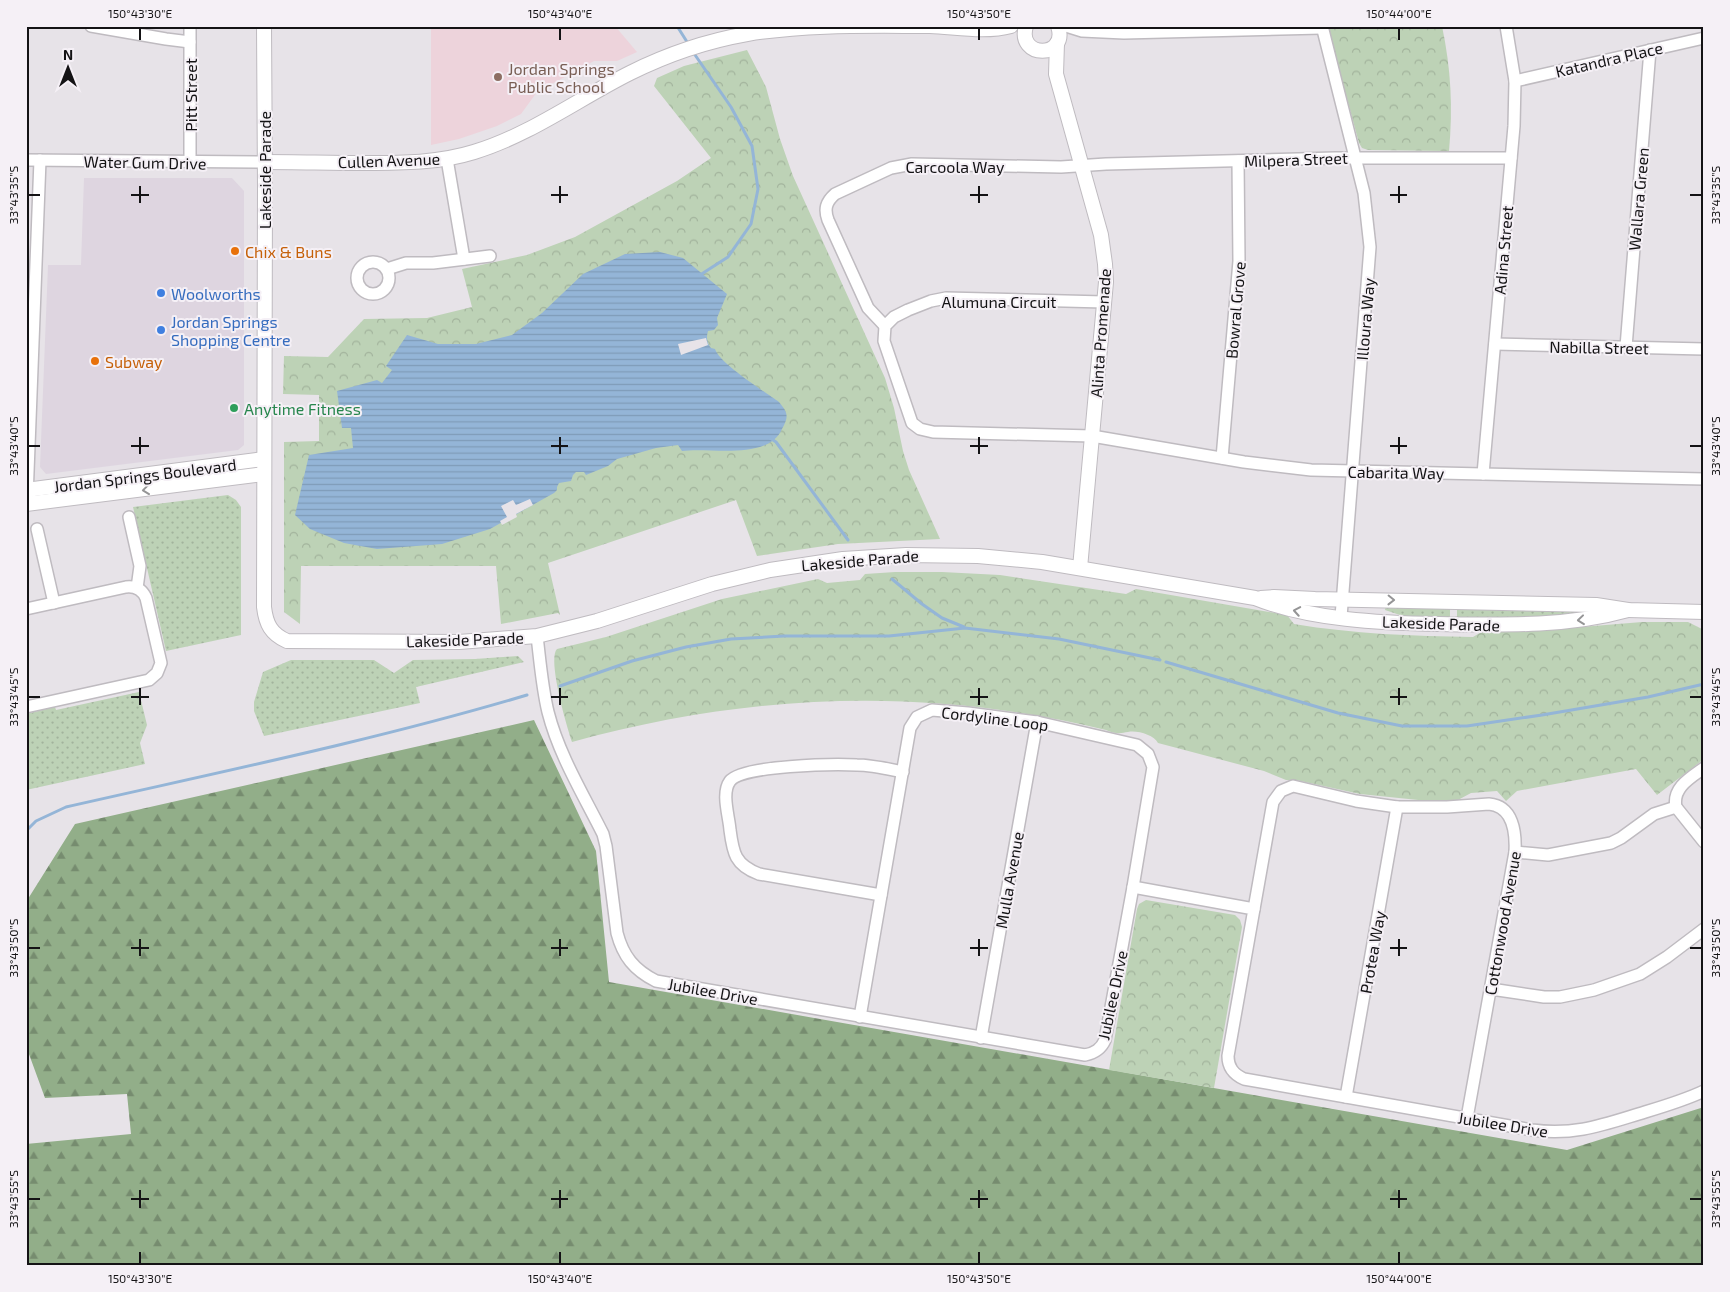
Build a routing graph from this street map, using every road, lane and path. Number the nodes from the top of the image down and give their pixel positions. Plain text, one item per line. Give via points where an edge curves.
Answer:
1 (91, 26) edge
2 (190, 26) edge
3 (264, 26) edge
4 (1011, 26) edge
5 (1026, 26) edge
6 (1506, 26) edge
7 (1322, 27) edge
8 (996, 30) junction
9 (1060, 34) edge
10 (1704, 38) edge
11 (190, 42) junction
12 (1032, 48) junction
13 (1650, 50) junction
14 (1056, 74) junction
15 (1515, 80) junction
16 (1355, 158) junction
17 (1511, 158) junction
18 (448, 159) junction
19 (26, 160) edge
20 (40, 160) junction
21 (1238, 161) junction
22 (265, 162) junction
23 (190, 163) junction
24 (1082, 166) junction
25 (490, 256) dead end
26 (464, 259) junction
27 (387, 269) dead end
28 (1104, 302) junction
29 (885, 326) junction
30 (1495, 344) junction
31 (1626, 347) junction
32 (1704, 349) edge
33 (28, 404) edge
34 (1092, 436) junction
35 (1222, 458) junction
36 (264, 459) junction
37 (1352, 471) junction
38 (264, 474) junction
39 (1484, 474) junction
40 (1704, 479) edge
41 (27, 490) edge
42 (26, 504) edge
43 (128, 517) dead end
44 (37, 529) dead end
45 (1080, 568) junction
46 (137, 588) junction
47 (1255, 598) junction
48 (1342, 599) junction
49 (54, 603) junction
50 (26, 610) edge
51 (1628, 610) junction
52 (1704, 612) edge
53 (1341, 617) junction
54 (537, 636) junction
55 (26, 708) edge
56 (1036, 722) junction
57 (1704, 768) edge
58 (903, 772) junction
59 (1397, 807) junction
60 (1676, 807) junction
61 (1704, 842) edge
62 (1515, 852) junction
63 (1133, 888) junction
64 (881, 895) junction
65 (1254, 909) junction
66 (1704, 928) edge
67 (1491, 989) junction
68 (860, 1016) junction
69 (981, 1038) junction
70 (1704, 1091) edge
71 (1346, 1097) junction
72 (1467, 1118) junction

1 - 11 street
2 - 11 street, Pitt Street
3 - 22 street, Lakeside Parade
4 - 8 street, Cullen Avenue
5 - 12 street via 1025,36
6 - 15 street, Adina Street
7 - 9 street
7 - 16 street, Illoura Way
8 - 12 street, Cullen Avenue
8 - 18 street, Cullen Avenue via 932,26 819,28 766,32 714,42 674,54 630,73 514,137
9 - 12 street via 1053,47 1044,51
9 - 14 street, Alinta Promenade
10 - 13 street, Katandra Place
11 - 23 street, Pitt Street
12 - 14 street, Alinta Promenade
13 - 15 street, Katandra Place
13 - 31 street, Wallara Green
14 - 24 street, Alinta Promenade
15 - 17 street, Adina Street
16 - 17 street, Milpera Street
16 - 21 street, Milpera Street
16 - 37 street, Illoura Way via 1366,203 1370,247
17 - 30 street, Adina Street
18 - 22 street, Cullen Avenue
18 - 26 street
19 - 20 street, Water Gum Drive
20 - 23 street, Water Gum Drive
20 - 33 street
21 - 24 street, Milpera Street
21 - 35 street, Bowral Grove via 1239,261
22 - 23 street, Water Gum Drive
22 - 36 street, Lakeside Parade
24 - 28 street, Alinta Promenade via 1104,252
24 - 29 street, Carcoola Way via 906,164 835,194 826,209 828,220 868,308
25 - 26 street
26 - 27 street via 406,264
28 - 29 street, Alumuna Circuit via 946,298 908,310
28 - 34 street, Alinta Promenade
29 - 34 street via 886,348 909,417 920,429
30 - 31 street, Nabilla Street
30 - 39 street, Adina Street
31 - 32 street, Nabilla Street
33 - 41 street
34 - 35 street, Cabarita Way
34 - 45 street, Alinta Promenade
35 - 37 street, Cabarita Way via 1286,468
36 - 38 street, Lakeside Parade
36 - 41 street, Jordan Springs Boulevard
37 - 39 street, Cabarita Way
37 - 48 street, Illoura Way
38 -> 42 street, Jordan Springs Boulevard
38 - 54 street, Lakeside Parade via 264,607 265,620 276,636 299,642 459,642
39 - 40 street, Cabarita Way
41 - 42 street
43 - 46 street via 140,566
44 - 49 street
45 - 47 street, Lakeside Parade
45 - 54 street, Lakeside Parade via 1009,558 952,555 906,555 813,563 712,584 590,623
46 - 49 street via 126,587
46 - 55 street via 147,600 161,659 157,673 149,680
47 - 48 street, Lakeside Parade
53 -> 47 street, Lakeside Parade via 1290,610
48 -> 51 street, Lakeside Parade via 1596,604
48 - 53 street, Illoura Way
49 - 50 street
51 - 52 street, Lakeside Parade
51 -> 53 street, Lakeside Parade via 1581,620 1503,625
54 - 68 street, Jubilee Drive via 548,710 564,756 603,834 617,933 624,954 631,963 656,980
56 - 58 street, Cordyline Loop via 941,710 926,712 917,717 910,728
56 - 63 street, Cordyline Loop via 1136,745 1152,760
56 - 69 street, Mulla Avenue
57 - 60 street via 1679,788
58 - 64 street, Cordyline Loop
58 - 64 street via 859,765 776,768 742,773 730,781 727,788 732,841 741,865 759,874
59 - 62 street, Cottonwood Avenue via 1496,804 1510,818
59 - 65 street, Cottonwood Avenue via 1293,786 1281,791 1273,802
59 - 71 street, Protea Way
60 - 61 street
60 - 62 street via 1654,814 1611,843 1548,855
62 - 67 street, Cottonwood Avenue
63 - 65 street
63 - 69 street, Jubilee Drive via 1105,1040 1099,1050 1078,1055
64 - 68 street, Cordyline Loop
65 - 71 street, Jubilee Drive via 1228,1056 1230,1068 1244,1079
66 - 67 street via 1640,974 1594,990 1544,997
67 - 72 street, Cottonwood Avenue
68 - 69 street, Jubilee Drive
70 - 72 street, Jubilee Drive via 1577,1131 1547,1132
71 - 72 street, Jubilee Drive

